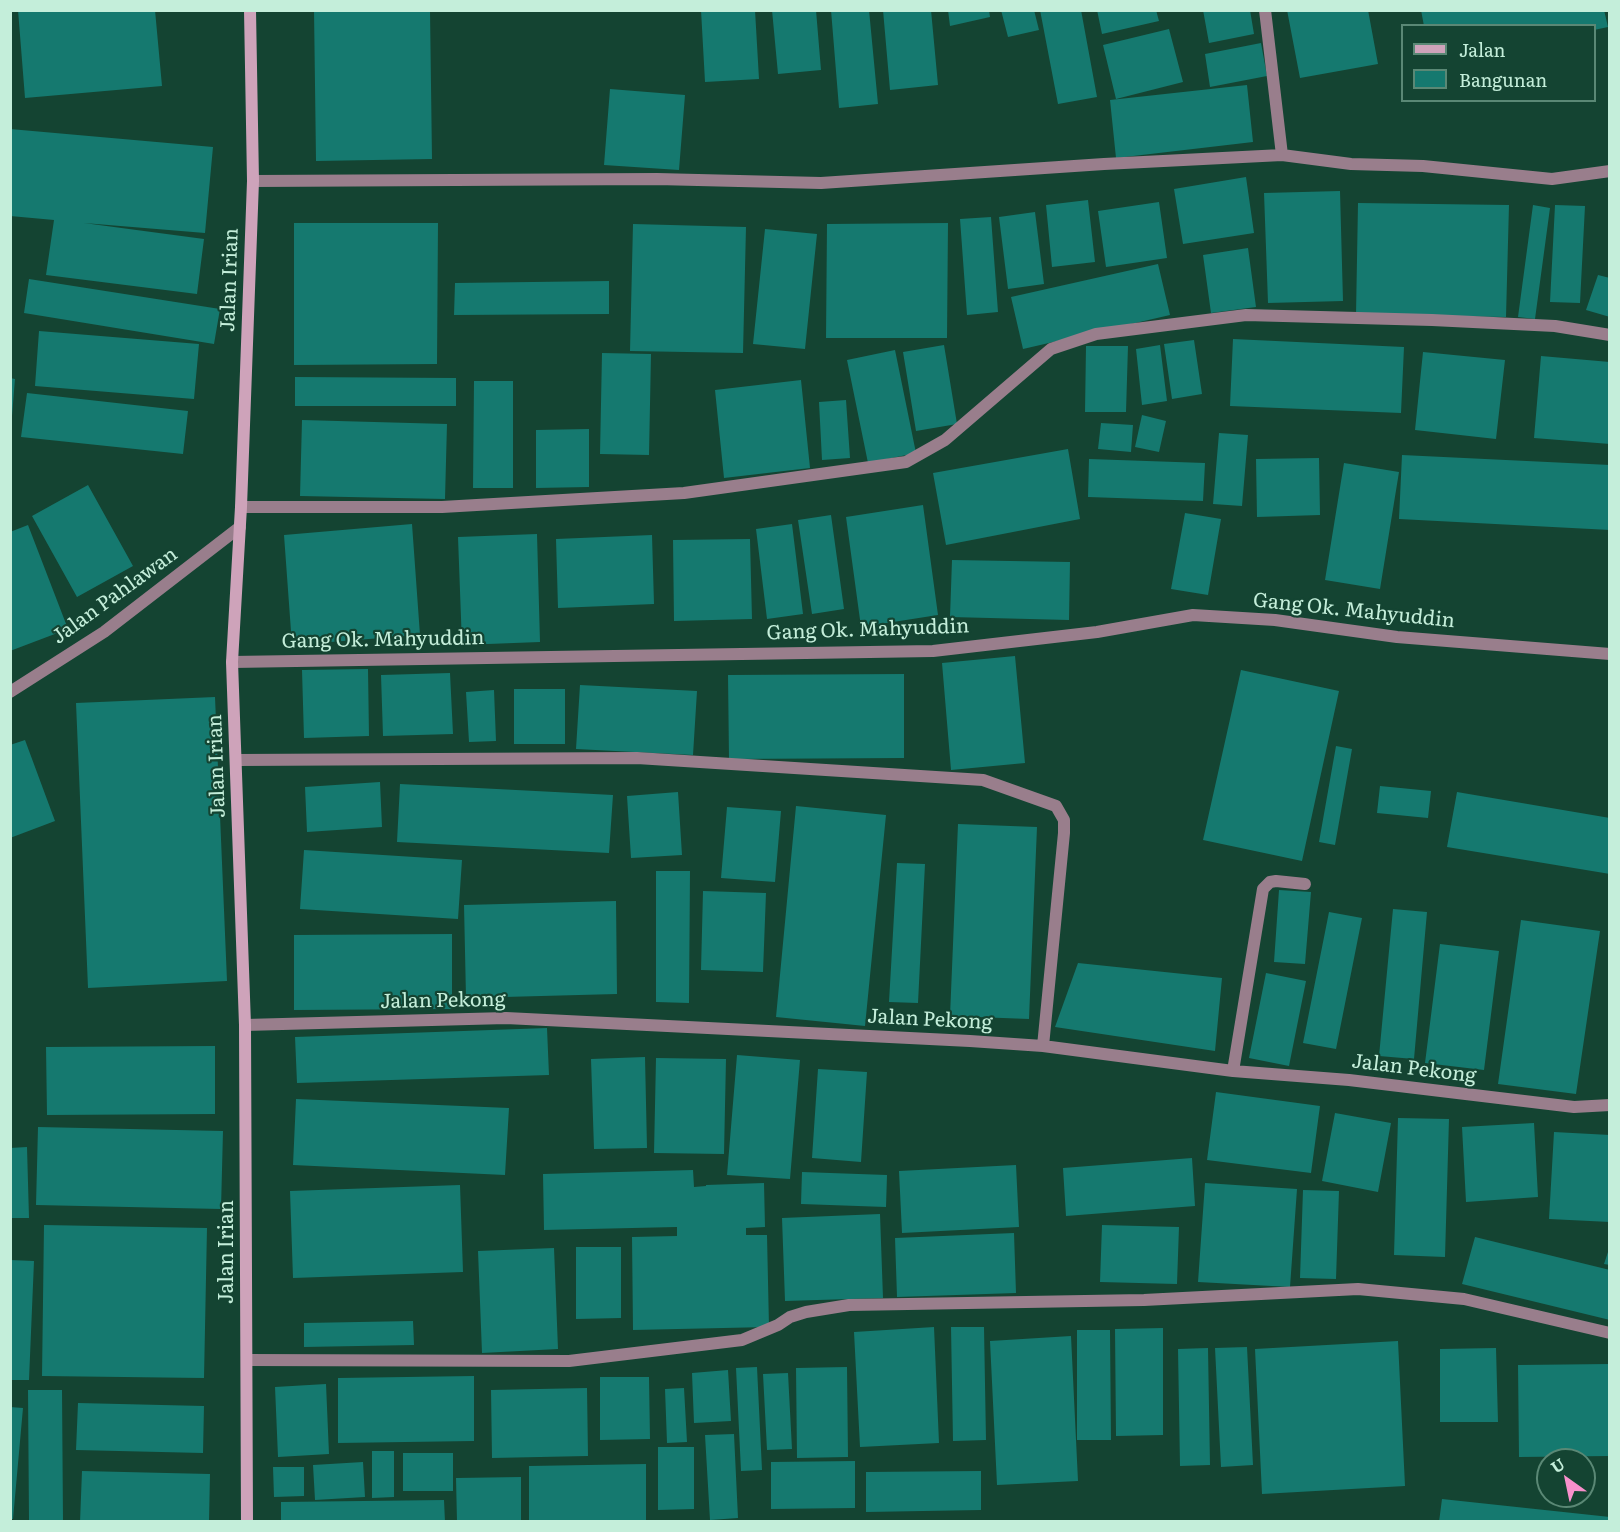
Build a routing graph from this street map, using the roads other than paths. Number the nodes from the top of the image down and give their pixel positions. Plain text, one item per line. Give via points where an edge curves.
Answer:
1 (250, 10) edge
2 (1265, 10) edge
3 (1282, 155) junction
4 (1610, 171) edge
5 (253, 181) junction
6 (1610, 335) edge
7 (241, 507) junction
8 (240, 527) junction
9 (1610, 654) edge
10 (232, 662) junction
11 (10, 692) edge
12 (237, 760) junction
13 (1305, 884) dead end
14 (244, 1024) junction
15 (1043, 1046) junction
16 (1233, 1071) junction
17 (1610, 1105) edge
18 (1610, 1333) edge
19 (247, 1360) junction
20 (247, 1521) edge

1 - 5 main road, Jalan Irian
2 - 3 street
3 - 4 street via 1552,179
3 - 5 street via 821,183 657,179
5 - 7 main road, Jalan Irian
6 - 7 street via 1555,326 1246,315 1096,334 1051,349 945,440 906,462 684,493 442,507
7 - 8 main road, Jalan Irian
8 - 10 main road, Jalan Irian
8 - 11 street, Jalan Pahlawan via 104,632
9 - 10 street, Gang Ok. Mahyuddin via 1193,615 1097,632 933,651
10 - 12 main road, Jalan Irian
12 - 14 main road, Jalan Irian
12 - 15 street via 637,758 983,780 1056,806 1064,820
13 - 16 street via 1276,881 1263,889
14 - 15 street, Jalan Pekong via 506,1018
14 - 19 main road, Jalan Irian
15 - 16 street, Jalan Pekong
16 - 17 street, Jalan Pekong via 1348,1080 1574,1107
18 - 19 street via 1464,1299 1358,1289 1144,1300 849,1305 790,1317 742,1340 569,1362
19 - 20 main road, Jalan Irian

